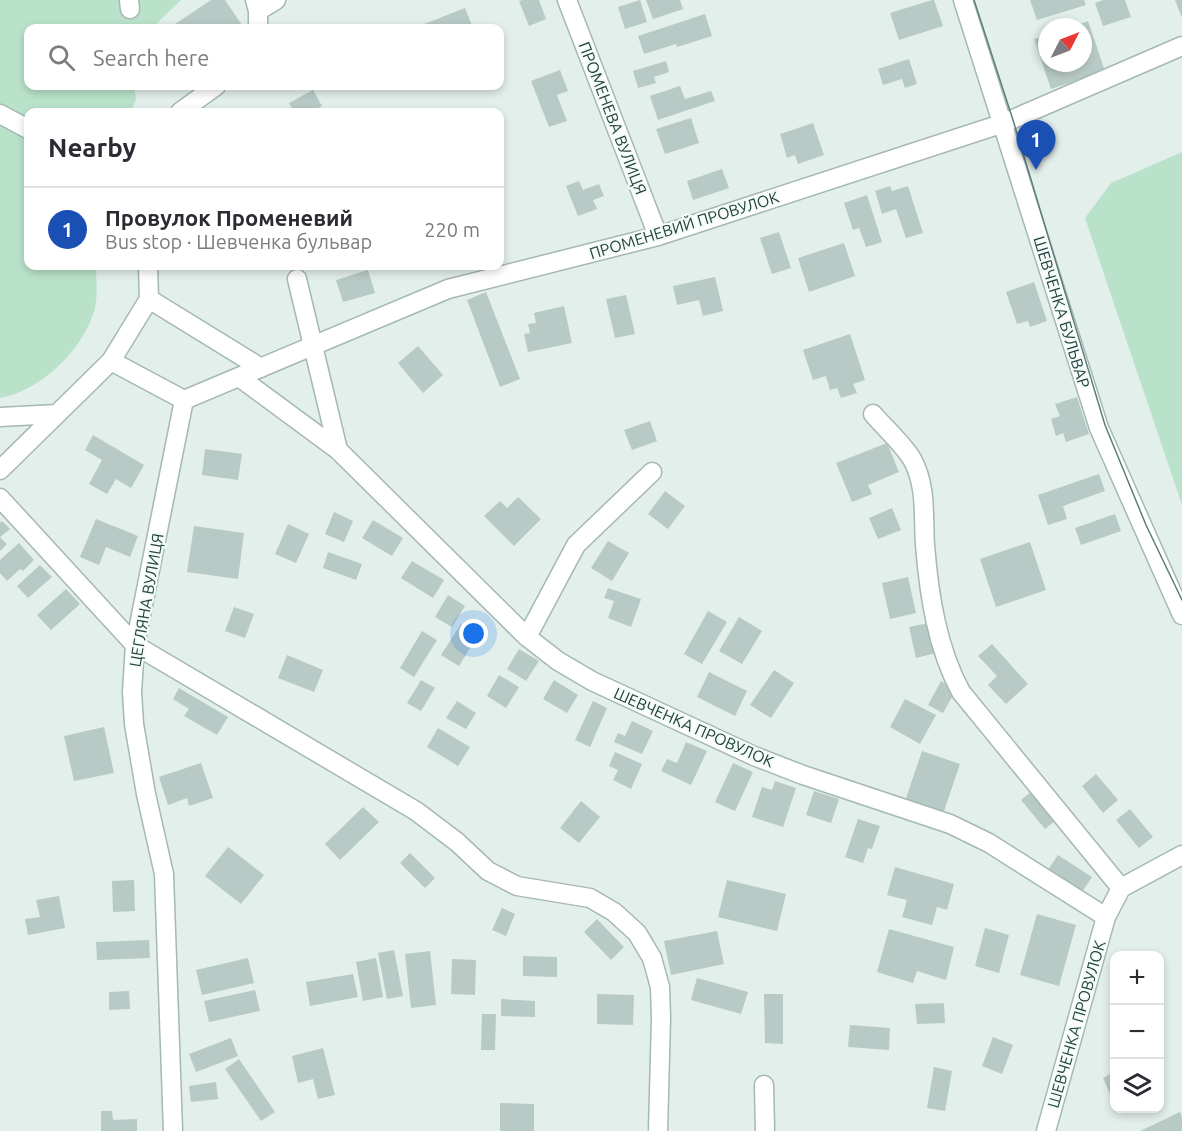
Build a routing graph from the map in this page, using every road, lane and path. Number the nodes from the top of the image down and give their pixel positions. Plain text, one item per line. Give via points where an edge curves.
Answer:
1 (276, 0) edge
2 (567, 0) edge
3 (963, 0) edge
4 (257, 13) edge
5 (1182, 46) edge
6 (210, 90) edge
7 (186, 108) edge
8 (0, 114) edge
9 (1004, 123) junction
10 (24, 127) edge
11 (658, 236) junction
12 (148, 270) edge
13 (297, 279) dead end
14 (149, 299) junction
15 (313, 346) junction
16 (111, 361) junction
17 (261, 368) junction
18 (239, 377) junction
19 (184, 400) junction
20 (57, 414) junction
21 (873, 414) dead end
22 (0, 417) edge
23 (338, 450) junction
24 (0, 470) edge
25 (652, 472) dead end
26 (1, 500) edge
27 (1182, 615) edge
28 (527, 637) junction
29 (135, 645) junction
30 (1182, 855) edge
31 (1120, 888) junction
32 (1106, 917) junction
33 (764, 1085) dead end
34 (173, 1131) edge
35 (658, 1131) edge
36 (765, 1131) edge
37 (1046, 1131) edge

1 - 4 street
2 - 11 street, ПРОМЕНЕВА ВУЛИЦЯ
3 - 9 street, ШЕВЧЕНКА БУЛЬВАР
5 - 9 street, ПРОМЕНЕВИЙ ПРОВУЛОК
6 - 7 street
8 - 10 street
9 - 11 street, ПРОМЕНЕВИЙ ПРОВУЛОК
9 - 27 street, ШЕВЧЕНКА БУЛЬВАР via 1099,428
11 - 15 street, ПРОМЕНЕВИЙ ПРОВУЛОК via 448,289
12 - 14 street
13 - 15 street
14 - 16 street
14 - 17 street
15 - 17 street, ПРОМЕНЕВИЙ ПРОВУЛОК
15 - 23 street
16 - 19 street
16 - 20 street
17 - 18 street, ПРОМЕНЕВИЙ ПРОВУЛОК
18 - 19 street, ПРОМЕНЕВИЙ ПРОВУЛОК
18 - 23 street, ШЕВЧЕНКА ПРОВУЛОК
19 - 29 street, ЦЕГЛЯНА ВУЛИЦЯ
20 - 22 street
20 - 24 street
21 - 31 street via 912,459 923,489 930,591 949,671 961,692
23 - 28 street, ШЕВЧЕНКА ПРОВУЛОК
25 - 28 street via 576,545
26 - 29 street
28 - 32 street, ШЕВЧЕНКА ПРОВУЛОК via 592,681 754,756 950,824 989,843
29 - 34 street, ЦЕГЛЯНА ВУЛИЦЯ via 134,723 164,874
29 - 35 street via 416,811 488,871 517,886 590,898 614,912 637,933 652,958 660,987
30 - 31 street
31 - 32 street, ШЕВЧЕНКА ПРОВУЛОК
32 - 37 street, ШЕВЧЕНКА ПРОВУЛОК
33 - 36 street

